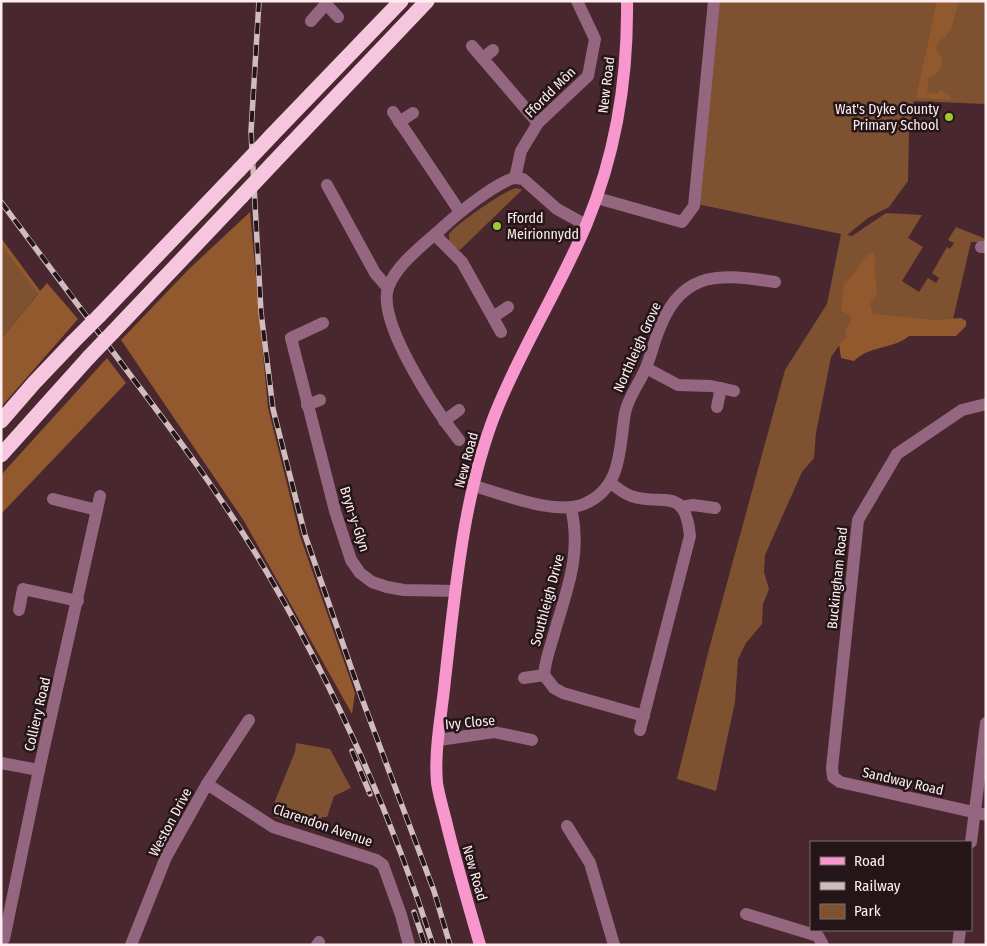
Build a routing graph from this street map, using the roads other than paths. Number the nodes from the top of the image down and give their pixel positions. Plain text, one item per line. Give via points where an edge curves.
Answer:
1 (401, 1) edge
2 (427, 1) edge
3 (577, 1) edge
4 (627, 1) edge
5 (714, 1) edge
6 (326, 3) edge
7 (338, 17) dead end
8 (311, 21) dead end
9 (472, 46) dead end
10 (493, 50) dead end
11 (482, 58) junction
12 (413, 113) dead end
13 (538, 123) junction
14 (515, 178) junction
15 (327, 185) dead end
16 (597, 198) junction
17 (460, 212) junction
18 (586, 225) junction
19 (435, 234) junction
20 (775, 282) dead end
21 (388, 288) junction
22 (508, 307) dead end
23 (493, 318) junction
24 (323, 323) dead end
25 (501, 332) dead end
26 (646, 368) junction
27 (320, 400) dead end
28 (986, 404) edge
29 (307, 405) junction
30 (717, 407) dead end
31 (459, 410) dead end
32 (1, 421) edge
33 (444, 421) junction
34 (459, 440) dead end
35 (1, 455) edge
36 (611, 483) junction
37 (474, 486) junction
38 (100, 496) dead end
39 (53, 499) dead end
40 (571, 507) junction
41 (681, 507) junction
42 (715, 508) dead end
43 (97, 510) junction
44 (455, 590) junction
45 (78, 601) junction
46 (19, 610) dead end
47 (544, 675) junction
48 (524, 678) dead end
49 (644, 716) junction
50 (249, 720) dead end
51 (986, 723) edge
52 (640, 730) dead end
53 (439, 740) junction
54 (532, 740) dead end
55 (832, 759) joint
56 (1, 763) edge
57 (39, 770) junction
58 (207, 784) junction
59 (980, 814) edge
60 (568, 826) dead end
61 (971, 841) edge
62 (746, 914) dead end
63 (960, 931) edge
64 (5, 940) edge
65 (130, 945) edge
66 (409, 945) edge
67 (480, 945) edge
68 (614, 945) edge
69 (823, 945) edge
70 (958, 945) edge

1 - 32 highway, bridge
2 - 35 highway, bridge via 89,357
3 - 13 street, Ffordd Môn via 595,39 588,76
4 - 16 main road, New Road via 618,114
5 - 16 street via 694,206 682,222
6 - 7 street
6 - 8 street
9 - 11 street
10 - 11 street
11 - 13 street
12 - 17 street via 396,117
13 - 14 street, Ffordd Môn via 521,151
14 - 17 street via 504,180
14 - 18 street via 523,179 557,209
15 - 21 street via 375,273
16 - 18 main road, New Road
17 - 19 street
18 - 37 main road, New Road via 511,375 494,416
19 - 21 street via 405,264
19 - 23 street via 462,262
20 - 26 street, Northleigh Grove via 723,278 692,284 677,297 666,315
21 - 33 street via 386,302 393,329 428,398
22 - 23 street
23 - 25 street
24 - 29 street, Bryn-y-Glyn via 291,338
26 - 30 street via 678,385 728,390
26 - 36 street, Northleigh Grove via 630,394 619,463
27 - 29 street
28 - 55 street, Buckingham Road via 962,410 897,454 858,520
29 - 44 street, Bryn-y-Glyn via 346,545 360,573 387,587
31 - 33 street
33 - 34 street
36 - 40 street via 585,504
36 - 41 street via 632,497 665,498
37 - 40 street via 557,508
37 - 44 main road, New Road
38 - 43 street, Colliery Road
39 - 43 street
40 - 47 street, Southleigh Drive via 576,544 574,565
41 - 42 street
41 - 49 street via 690,536
43 - 45 street, Colliery Road
44 - 53 main road, New Road
45 - 46 street via 23,589
45 - 57 street, Colliery Road
47 - 48 street
47 - 49 street via 554,688 563,693
49 - 52 street
50 - 58 street, Weston Drive
51 - 59 street
53 - 54 street, Ivy Close via 494,732
53 - 67 main road, New Road via 438,785
55 - 59 street, Sandway Road via 833,777 840,782
56 - 57 street
57 - 64 street, Colliery Road
58 - 65 street, Weston Drive via 166,857
58 - 66 street, Clarendon Avenue via 273,827 383,865
59 - 61 street
60 - 68 street via 590,863
62 - 69 street via 818,936
63 - 70 street

